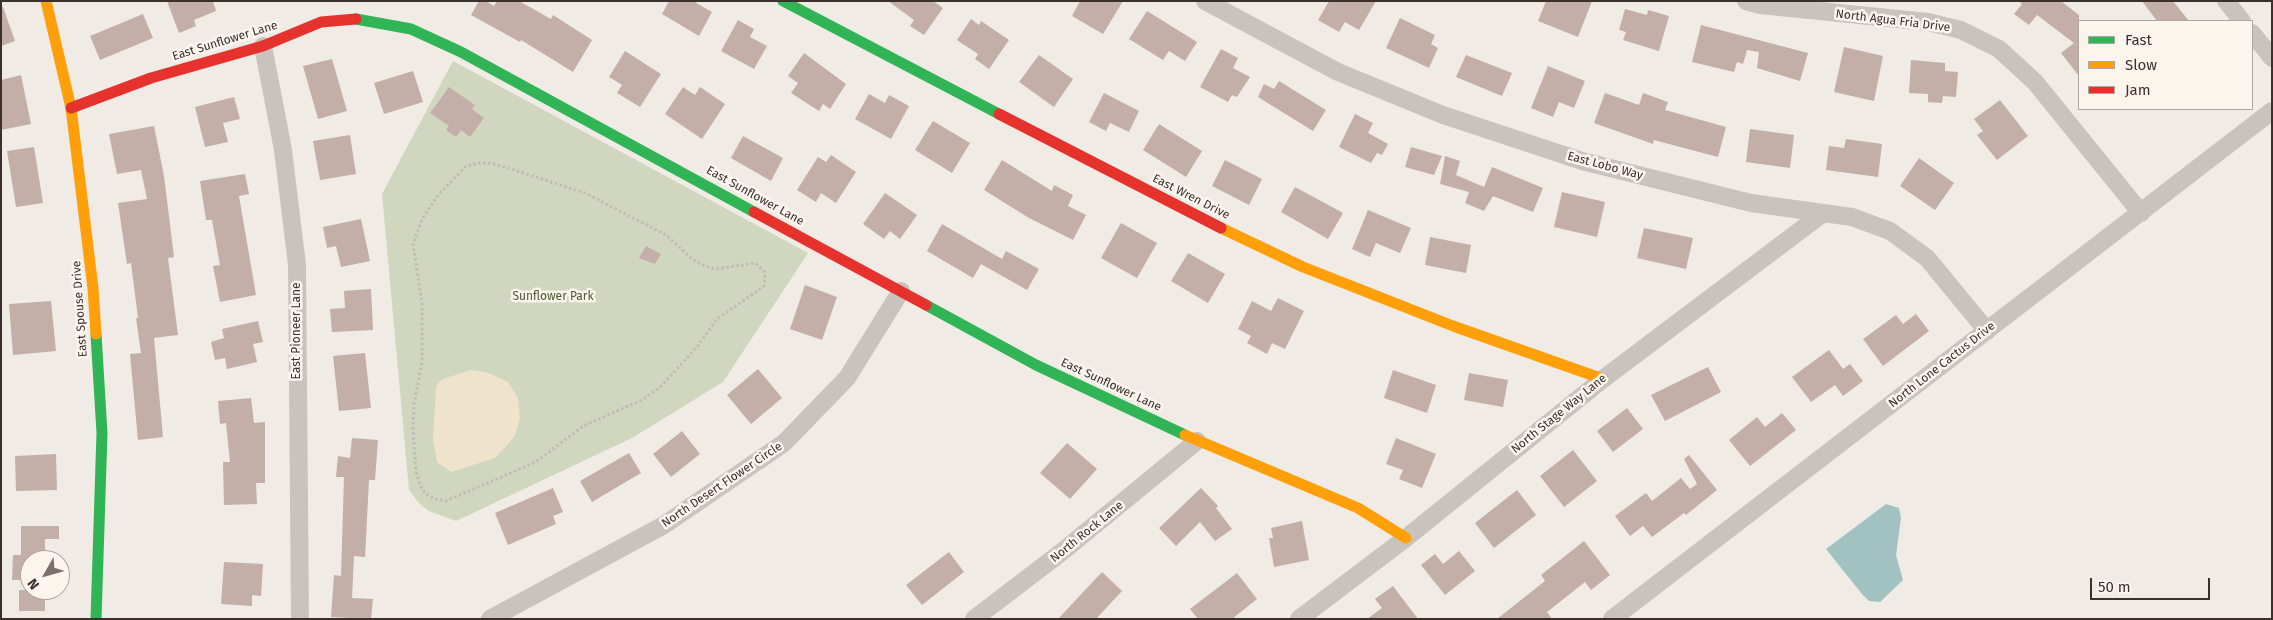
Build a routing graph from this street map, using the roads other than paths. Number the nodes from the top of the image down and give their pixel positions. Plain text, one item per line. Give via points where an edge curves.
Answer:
1 (46, 1) edge
2 (783, 1) edge
3 (1205, 1) edge
4 (1746, 1) edge
5 (2226, 1) edge
6 (2241, 20) edge
7 (2253, 34) edge
8 (263, 46) junction
9 (2272, 58) edge
10 (71, 108) junction
11 (2272, 111) edge
12 (2141, 213) junction
13 (1822, 214) junction
14 (900, 291) junction
15 (1986, 332) junction
16 (1603, 379) junction
17 (1197, 441) junction
18 (1406, 538) junction
19 (96, 619) edge
20 (300, 619) edge
21 (490, 619) edge
22 (974, 619) edge
23 (1299, 619) edge
24 (1612, 619) edge

1 - 10 street, East Spouse Drive
2 - 16 street, East Wren Drive via 1180,208 1302,267 1453,326
3 - 13 street, East Lobo Way via 1338,72 1443,115 1582,161 1751,203
4 - 12 street, North Agua Fria Drive via 1928,22 1961,30 1999,48 2035,82
5 - 6 street
7 - 9 street
8 - 10 street, East Sunflower Lane via 151,78
8 - 14 street, East Sunflower Lane via 322,22 360,19 411,29 461,52
8 - 20 street, East Pioneer Lane via 283,150 297,265
10 - 19 street, East Spouse Drive via 92,288 102,433
11 - 12 street, North Lone Cactus Drive
12 - 15 street, North Lone Cactus Drive
13 - 15 street, East Lobo Way via 1852,217 1890,231 1927,258
13 - 16 street, North Stage Way Lane
14 - 17 street, East Sunflower Lane via 1036,365
14 - 21 street, North Desert Flower Circle via 847,378 784,443 664,525
15 - 24 street, North Lone Cactus Drive
16 - 18 street, North Stage Way Lane
17 - 18 street, East Sunflower Lane via 1358,508
17 - 22 street, North Rock Lane
18 - 23 street, North Stage Way Lane

